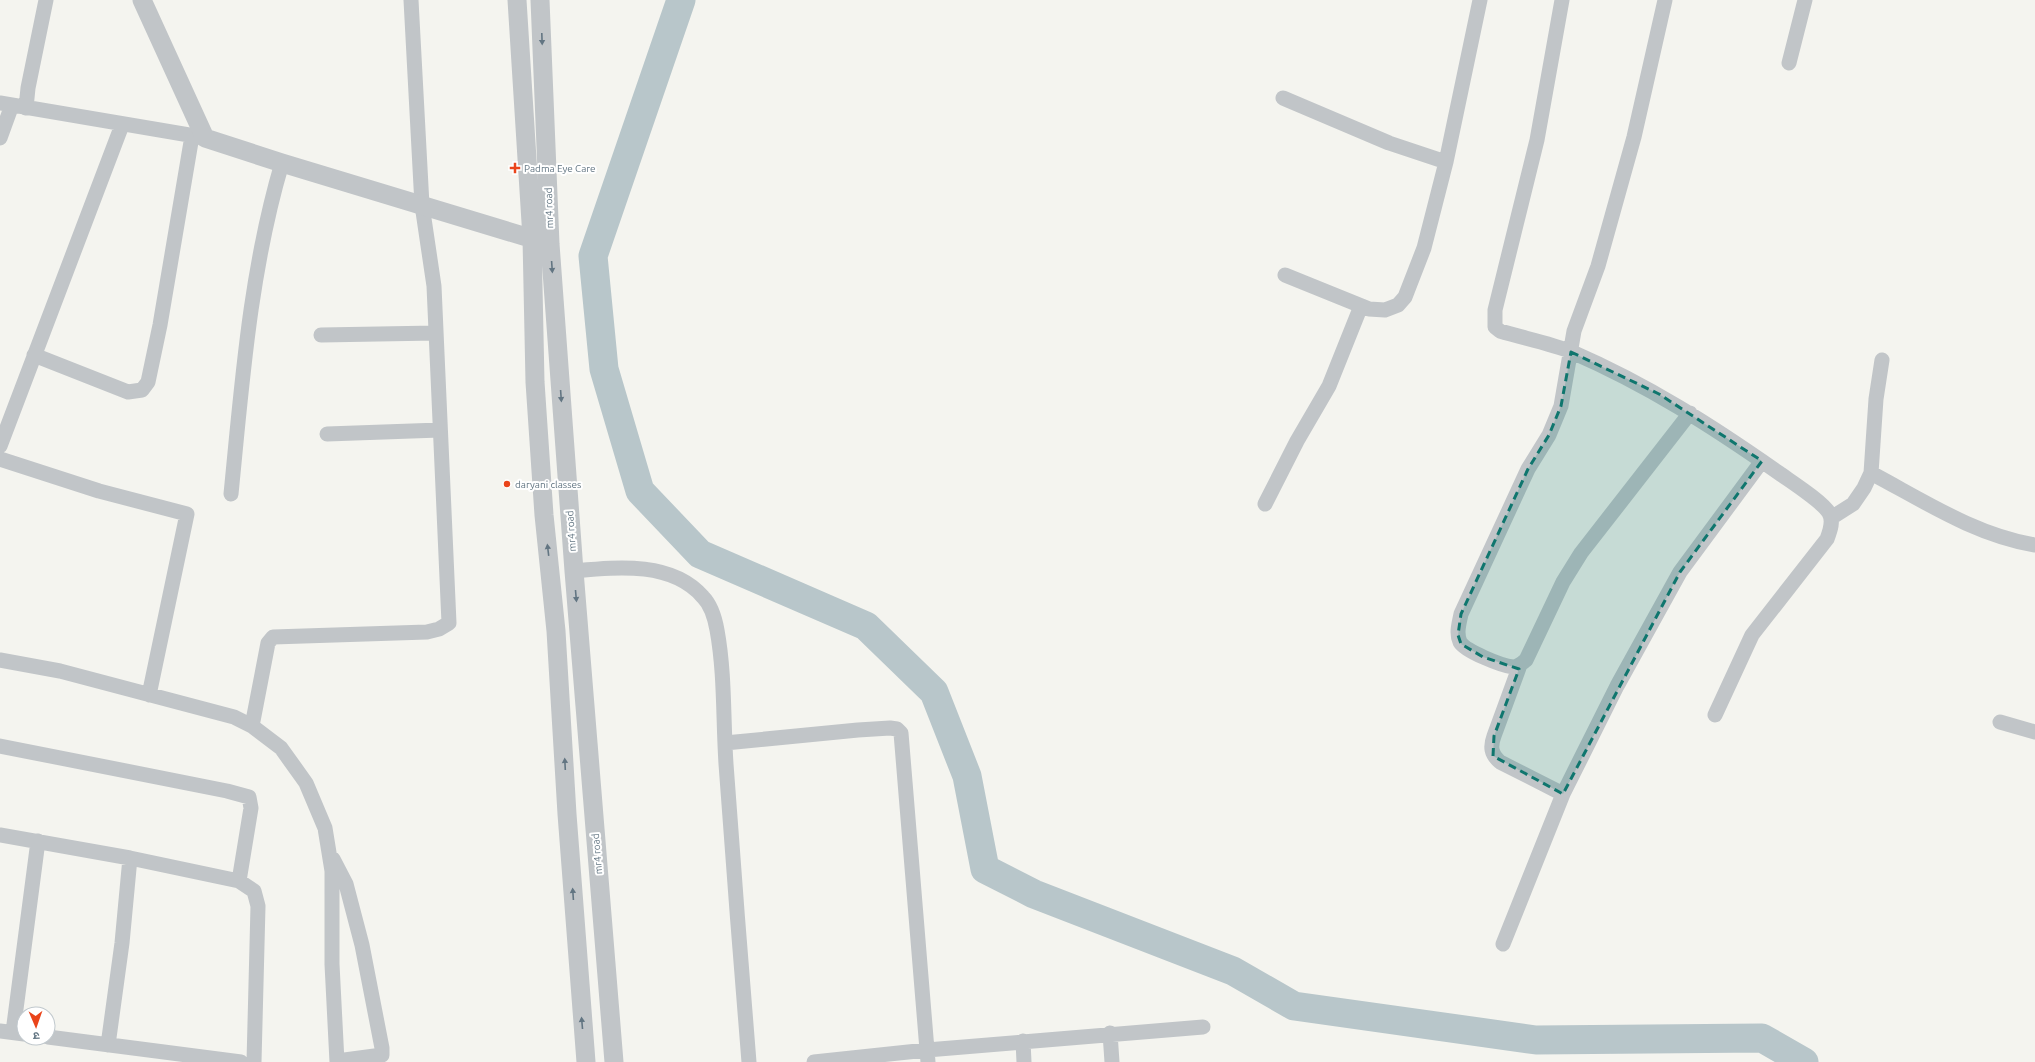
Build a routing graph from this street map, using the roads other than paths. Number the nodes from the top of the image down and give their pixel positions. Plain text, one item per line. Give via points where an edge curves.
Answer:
1 (46, 0) edge
2 (142, 0) edge
3 (410, 0) edge
4 (517, 0) edge
5 (540, 0) edge
6 (1480, 0) edge
7 (1562, 0) edge
8 (1665, 0) edge
9 (1805, 0) edge
10 (1789, 63) dead end
11 (1283, 98) dead end
12 (6, 104) edge
13 (26, 108) junction
14 (122, 125) junction
15 (198, 137) junction
16 (0, 138) edge
17 (1446, 162) junction
18 (282, 163) junction
19 (422, 205) junction
20 (532, 238) junction
21 (550, 244) junction
22 (1285, 275) dead end
23 (1361, 306) junction
24 (436, 333) junction
25 (321, 335) dead end
26 (1571, 352) junction
27 (34, 355) junction
28 (1882, 360) dead end
29 (1690, 413) junction
30 (440, 430) junction
31 (327, 434) dead end
32 (0, 446) edge
33 (0, 459) edge
34 (1762, 461) junction
35 (1871, 473) junction
36 (231, 494) dead end
37 (1265, 504) dead end
38 (1831, 518) junction
39 (2035, 545) edge
40 (574, 571) junction
41 (0, 660) edge
42 (1520, 665) junction
43 (149, 695) junction
44 (1715, 715) dead end
45 (2000, 722) dead end
46 (252, 726) junction
47 (2035, 732) edge
48 (725, 743) junction
49 (0, 746) edge
50 (1563, 794) junction
51 (0, 835) edge
52 (38, 841) junction
53 (328, 849) junction
54 (130, 858) junction
55 (239, 881) junction
56 (1503, 944) dead end
57 (1203, 1026) dead end
58 (12, 1032) edge
59 (1110, 1033) junction
60 (56, 1038) edge
61 (1023, 1041) junction
62 (108, 1045) junction
63 (927, 1056) edge
64 (337, 1061) edge
65 (241, 1062) edge
66 (254, 1062) edge
67 (586, 1062) edge
68 (614, 1062) edge
69 (749, 1062) edge
70 (814, 1062) edge
71 (1024, 1062) edge
72 (1112, 1062) edge

1 - 13 street
2 - 15 street
3 - 19 street
4 - 20 street, mr4 road
5 -> 21 street, mr4 road
6 - 17 street
7 - 26 street via 1537,140 1496,303 1494,321 1500,331
8 - 26 street via 1634,137 1598,266 1574,331
9 - 10 street
11 - 17 street via 1389,143
12 - 13 street
12 - 16 street
13 - 14 street
14 - 15 street
14 - 27 street
15 - 18 street
15 - 27 street via 148,382 142,390 128,392
17 - 23 street via 1424,248 1405,297 1398,305 1385,310
18 - 19 street
18 - 36 street via 252,295
19 - 20 street
19 - 24 street via 434,286
20 - 21 street
67 -> 20 street, mr4 road via 556,631 544,515 535,382
21 -> 40 street, mr4 road
22 - 23 street
23 - 37 street via 1329,386
24 - 25 street
24 - 30 street
26 - 29 street via 1659,394
26 - 42 street via 1561,406 1549,435 1528,469 1460,614 1458,635 1461,644 1483,657 1513,667
27 - 32 street
28 - 35 street via 1876,399
29 - 34 street
29 - 42 street via 1580,553 1526,660
30 - 31 street
30 - 46 street via 449,623 427,632 274,637 268,643
33 - 43 street via 99,491 187,514
34 - 38 street via 1821,505 1829,512
34 - 50 street via 1676,578 1617,686
35 - 38 street via 1853,504
35 - 39 street via 1962,522 2012,541
38 - 44 street via 1827,539 1752,635
40 - 48 street via 641,568 666,573 692,586 704,598 713,614 717,630
40 -> 68 street, mr4 road
41 - 43 street via 60,671
42 - 50 street via 1492,741 1493,756
43 - 46 street via 234,717
45 - 47 street
46 - 53 street via 280,748 306,783 325,828
48 - 63 street via 890,728 901,733
48 - 69 street
49 - 55 street via 227,791 249,798 251,808
50 - 56 street
51 - 52 street
52 - 54 street
52 - 58 street
53 - 64 street via 332,871 332,964
53 - 64 street via 346,884 362,945 382,1048 382,1055
54 - 55 street
54 - 62 street
55 - 66 street via 254,891 258,906
57 - 59 street
59 - 61 street
59 - 72 street
60 - 62 street
61 - 63 street
61 - 71 street
62 - 65 street
63 - 70 street

